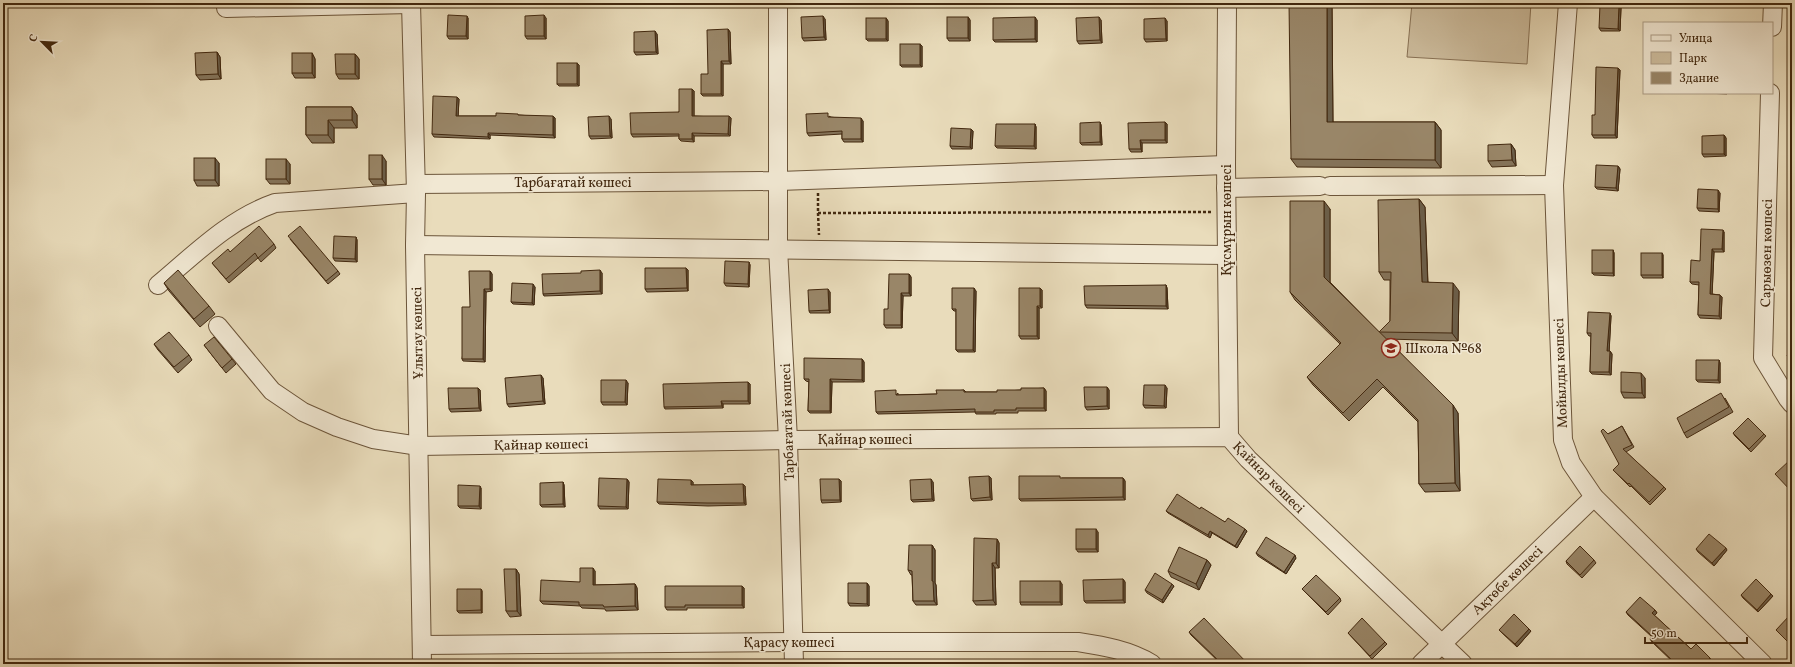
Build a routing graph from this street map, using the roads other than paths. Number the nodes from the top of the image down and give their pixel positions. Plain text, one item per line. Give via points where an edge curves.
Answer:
1 (411, 3) edge
2 (778, 3) edge
3 (1227, 3) edge
4 (1568, 3) edge
5 (1773, 3) edge
6 (226, 8) dead end
7 (1772, 22) edge
8 (1770, 94) edge
9 (1226, 165) junction
10 (779, 180) junction
11 (1554, 185) junction
12 (416, 188) junction
13 (1226, 188) junction
14 (415, 245) junction
15 (778, 248) junction
16 (1226, 255) junction
17 (158, 285) dead end
18 (218, 326) dead end
19 (1792, 404) edge
20 (1229, 437) junction
21 (788, 440) junction
22 (419, 446) junction
23 (1594, 497) junction
24 (794, 642) junction
25 (1442, 643) junction
26 (422, 645) junction
27 (422, 664) edge
28 (794, 664) edge
29 (1152, 664) edge
30 (1421, 664) edge
31 (1463, 664) edge
32 (1763, 664) edge

1 - 6 street
1 - 12 street, Ұлытау көшесі
2 - 10 street, Тарбағатай көшесі
3 - 9 street, Құсмұрын көшесі
4 - 11 street, Мойылды көшесі
5 - 7 street
8 - 19 street, Сарыөзен көшесі via 1763,358
9 - 10 street
9 - 13 street, Құсмұрын көшесі
10 - 12 street, Тарбағатай көшесі
10 - 15 street, Тарбағатай көшесі
11 - 13 street
11 - 23 street, Мойылды көшесі via 1563,440 1571,463
12 - 14 street, Ұлытау көшесі
12 - 17 street, Тарбағатай көшесі via 275,203 256,210 232,224
13 - 16 street, Құсмұрын көшесі
14 - 15 street
14 - 22 street, Ұлытау көшесі
15 - 16 street via 819,251
15 - 21 street, Тарбағатай көшесі
16 - 20 street, Құсмұрын көшесі
18 - 22 street, Қайнар көшесі via 272,391 303,412 336,427 373,439
20 - 21 street, Қайнар көшесі
20 - 25 street, Қайнар көшесі via 1248,459
21 - 22 street, Қайнар көшесі
21 - 24 street, Тарбағатай көшесі
22 - 26 street, Ұлытау көшесі
23 - 25 street, Ақтөбе көшесі
23 - 32 street, Мойылды көшесі
24 - 26 street, Қарасу көшесі
24 - 28 street, Тарбағатай көшесі
24 - 29 street, Қарасу көшесі via 1078,642 1137,655
25 - 30 street, Ақтөбе көшесі
25 - 31 street, Қайнар көшесі
26 - 27 street, Ұлытау көшесі

